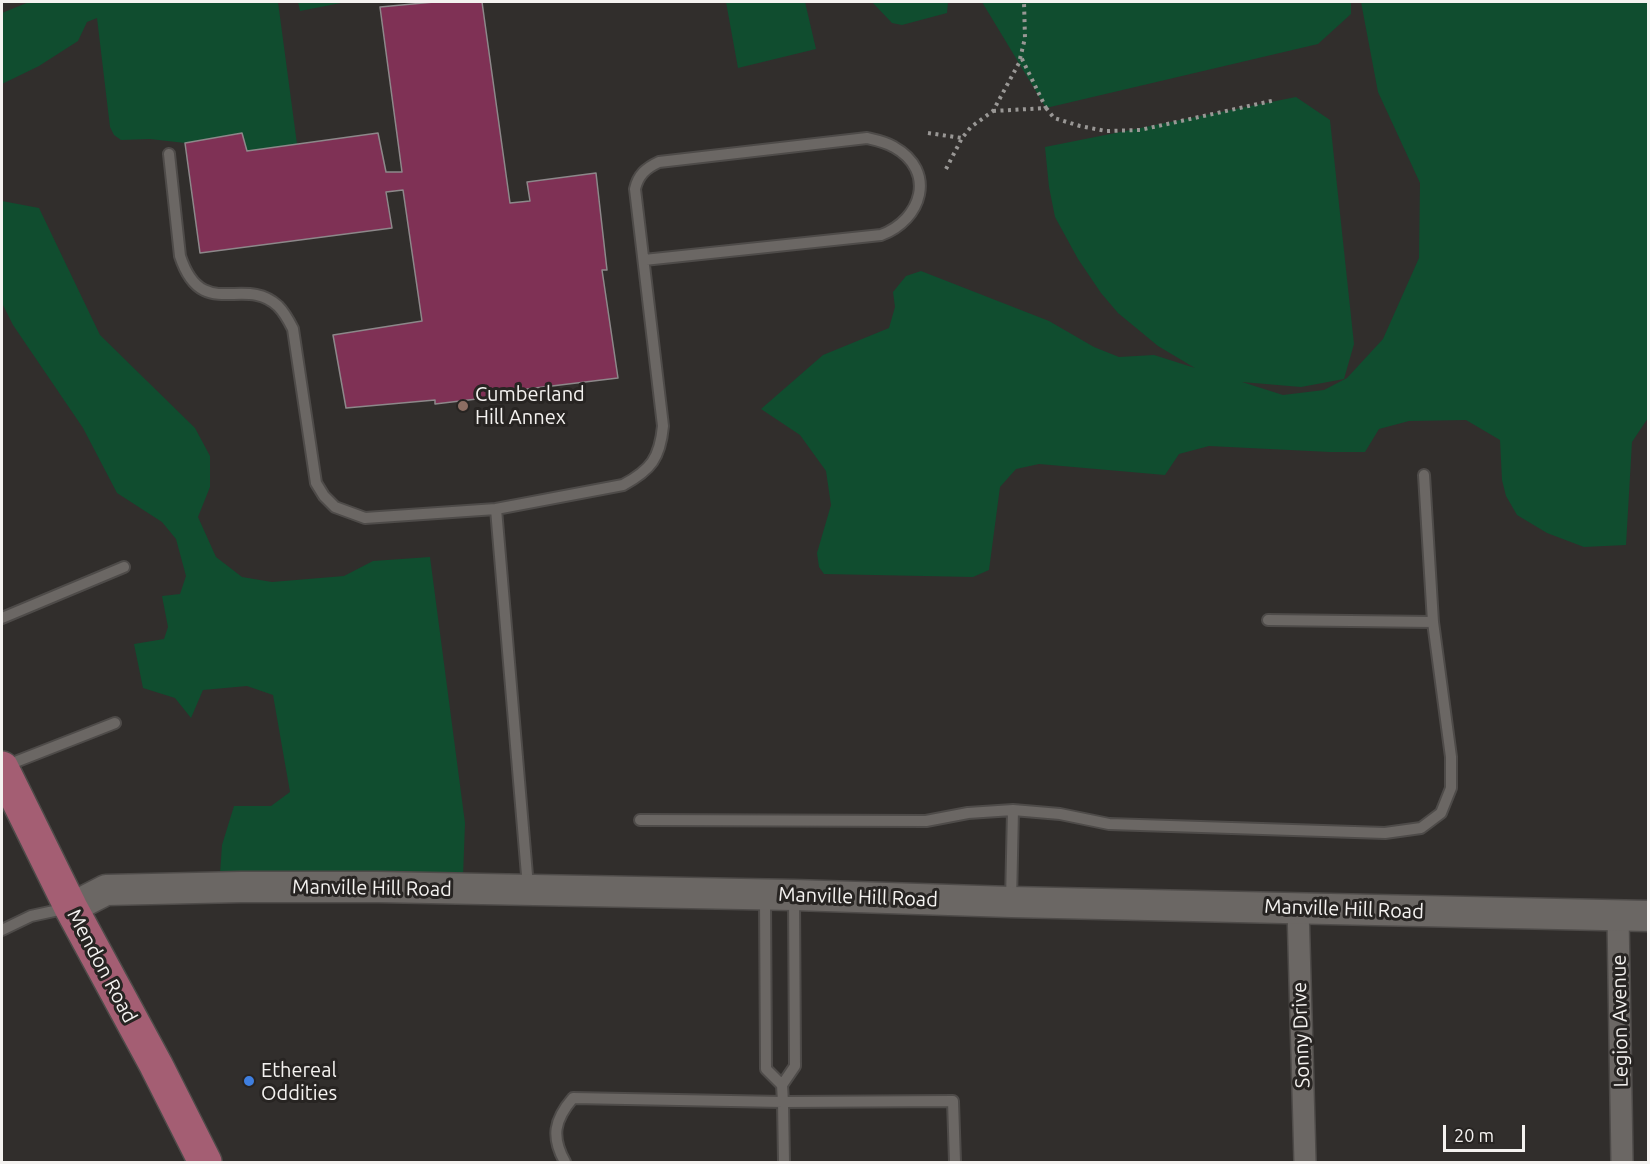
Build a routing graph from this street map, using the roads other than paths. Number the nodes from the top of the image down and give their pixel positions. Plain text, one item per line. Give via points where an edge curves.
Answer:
1 (169, 154) dead end
2 (644, 260) junction
3 (1424, 475) dead end
4 (496, 509) junction
5 (124, 567) dead end
6 (2, 618) edge
7 (1268, 620) dead end
8 (1433, 622) junction
9 (114, 723) dead end
10 (2, 767) edge
11 (1013, 810) junction
12 (640, 820) dead end
13 (529, 890) junction
14 (779, 894) junction
15 (1011, 902) junction
16 (71, 908) junction
17 (1298, 908) junction
18 (1618, 915) junction
19 (1648, 916) edge
20 (2, 930) edge
21 (782, 1085) junction
22 (783, 1102) junction
23 (205, 1162) edge
24 (565, 1162) edge
25 (784, 1162) edge
26 (955, 1162) edge
27 (1305, 1162) edge
28 (1622, 1162) edge

1 - 4 lane via 180,256 193,283 218,295 248,294 276,304 293,329 316,483 324,496 335,507 365,518
2 - 2 lane via 635,189 644,171 659,162 867,138 894,147 918,172 920,191 913,211 897,228 881,235
2 - 4 lane via 663,426 658,455 638,477 623,485
3 - 8 lane
4 - 13 lane
5 - 6 lane
7 - 8 lane
8 - 11 lane via 1451,757 1451,788 1441,813 1422,828 1385,833 1109,824 1060,813
9 - 10 lane
10 - 16 main road, Mendon Road
11 - 12 lane via 926,821
11 - 15 lane
13 - 14 main road, Manville Hill Road
13 - 16 main road, Manville Hill Road via 106,890
14 - 15 main road, Manville Hill Road
14 - 21 lane via 795,1066
14 - 21 lane via 766,1069
15 - 17 main road, Manville Hill Road
16 - 20 lane via 31,916
16 - 23 main road, Mendon Road
17 - 18 main road, Manville Hill Road
17 - 27 street, Sonny Drive
18 - 19 main road, Manville Hill Road
18 - 28 street, Legion Avenue
21 - 22 lane
22 - 24 lane via 573,1098 557,1123 555,1140
22 - 25 lane
22 - 26 lane via 953,1101

